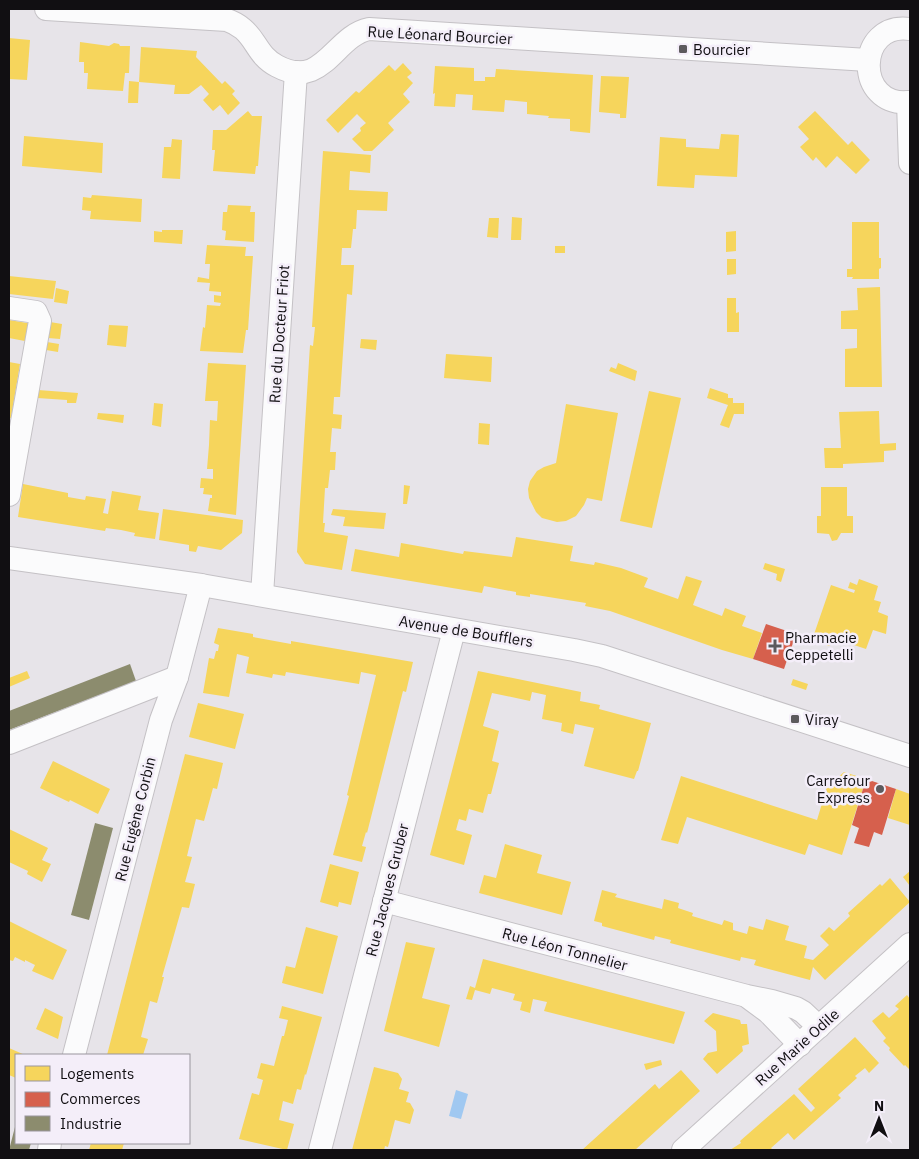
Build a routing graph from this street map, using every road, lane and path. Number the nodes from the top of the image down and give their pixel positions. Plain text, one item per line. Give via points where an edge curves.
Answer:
1 (46, 9) edge
2 (906, 22) edge
3 (868, 60) junction
4 (296, 72) junction
5 (909, 102) edge
6 (910, 163) edge
7 (9, 308) edge
8 (9, 494) edge
9 (9, 558) edge
10 (201, 585) junction
11 (262, 595) junction
12 (454, 630) junction
13 (177, 677) junction
14 (9, 743) edge
15 (910, 756) edge
16 (384, 901) junction
17 (910, 944) edge
18 (746, 996) junction
19 (819, 1028) junction
20 (800, 1045) junction
21 (74, 1054) edge
22 (320, 1150) edge
23 (684, 1150) edge

1 - 4 street via 227,20 243,28 270,62
2 - 3 street via 877,40
3 - 4 street, Rue Léonard Bourcier via 369,29 353,35 320,66
3 - 5 street via 869,75 879,92 897,102
4 - 11 street, Rue du Docteur Friot
5 - 6 street
7 - 8 street via 36,312 40,321
9 - 10 street, Avenue de Boufflers
10 - 11 street, Avenue de Boufflers
10 - 13 street, Rue Eugène Corbin
11 - 12 street, Avenue de Boufflers
12 - 15 street, Avenue de Boufflers via 602,656
12 - 16 street, Rue Jacques Gruber
13 - 14 street
13 - 21 street, Rue Eugène Corbin via 161,720
16 - 18 street, Rue Léon Tonnelier
16 - 22 street, Rue Jacques Gruber
17 - 19 street, Rue Marie Odile
18 - 19 street, Rue Léon Tonnelier via 796,1008
18 - 20 street, Rue Léon Tonnelier via 768,1012
19 - 20 street, Rue Marie Odile
20 - 23 street, Rue Marie Odile

